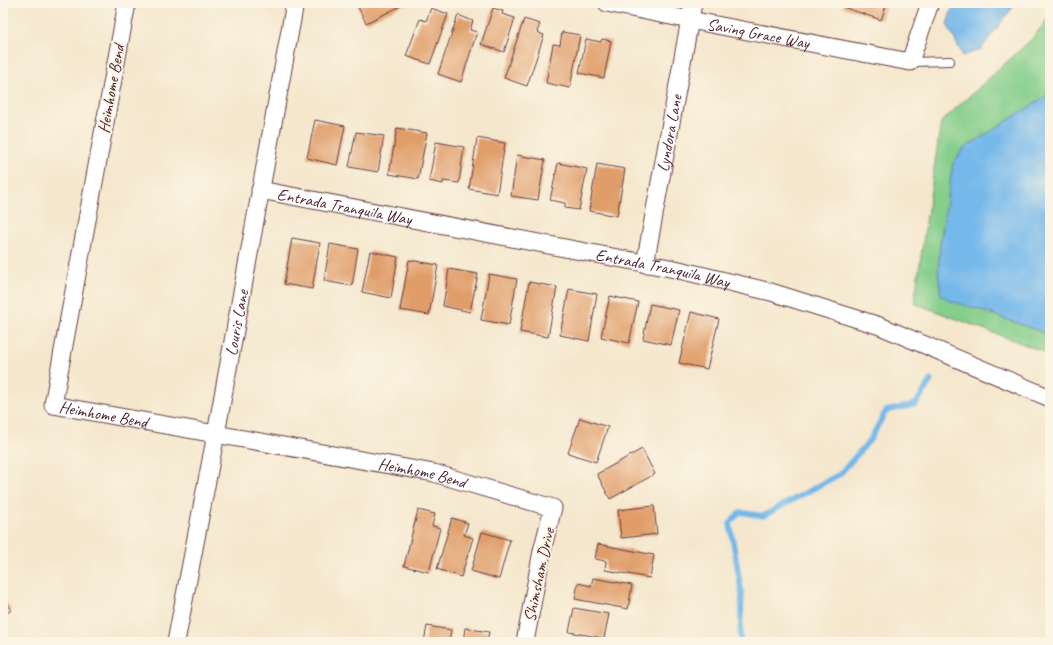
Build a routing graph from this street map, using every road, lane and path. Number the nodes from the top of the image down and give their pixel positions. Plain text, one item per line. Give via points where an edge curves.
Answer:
1 (127, 3) edge
2 (295, 3) edge
3 (607, 3) edge
4 (693, 3) edge
5 (930, 3) edge
6 (690, 20) junction
7 (950, 61) dead end
8 (910, 62) junction
9 (260, 190) junction
10 (645, 264) junction
11 (1050, 398) edge
12 (216, 434) junction
13 (553, 508) joint
14 (176, 642) edge
15 (525, 642) edge

1 - 12 street, Heimhome Bend via 53,405
2 - 9 street, Louris Lane
3 - 6 street, Saving Grace Way
4 - 6 street, Lyndora Lane
5 - 8 street
6 - 8 street, Saving Grace Way
6 - 10 street, Lyndora Lane
7 - 8 lane
9 - 10 street, Entrada Tranquila Way
9 - 12 street, Louris Lane
10 - 11 street, Entrada Tranquila Way via 770,292 880,326
12 - 13 street, Heimhome Bend via 434,473
12 - 14 street, Louris Lane
13 - 15 street, Shimsham Drive

